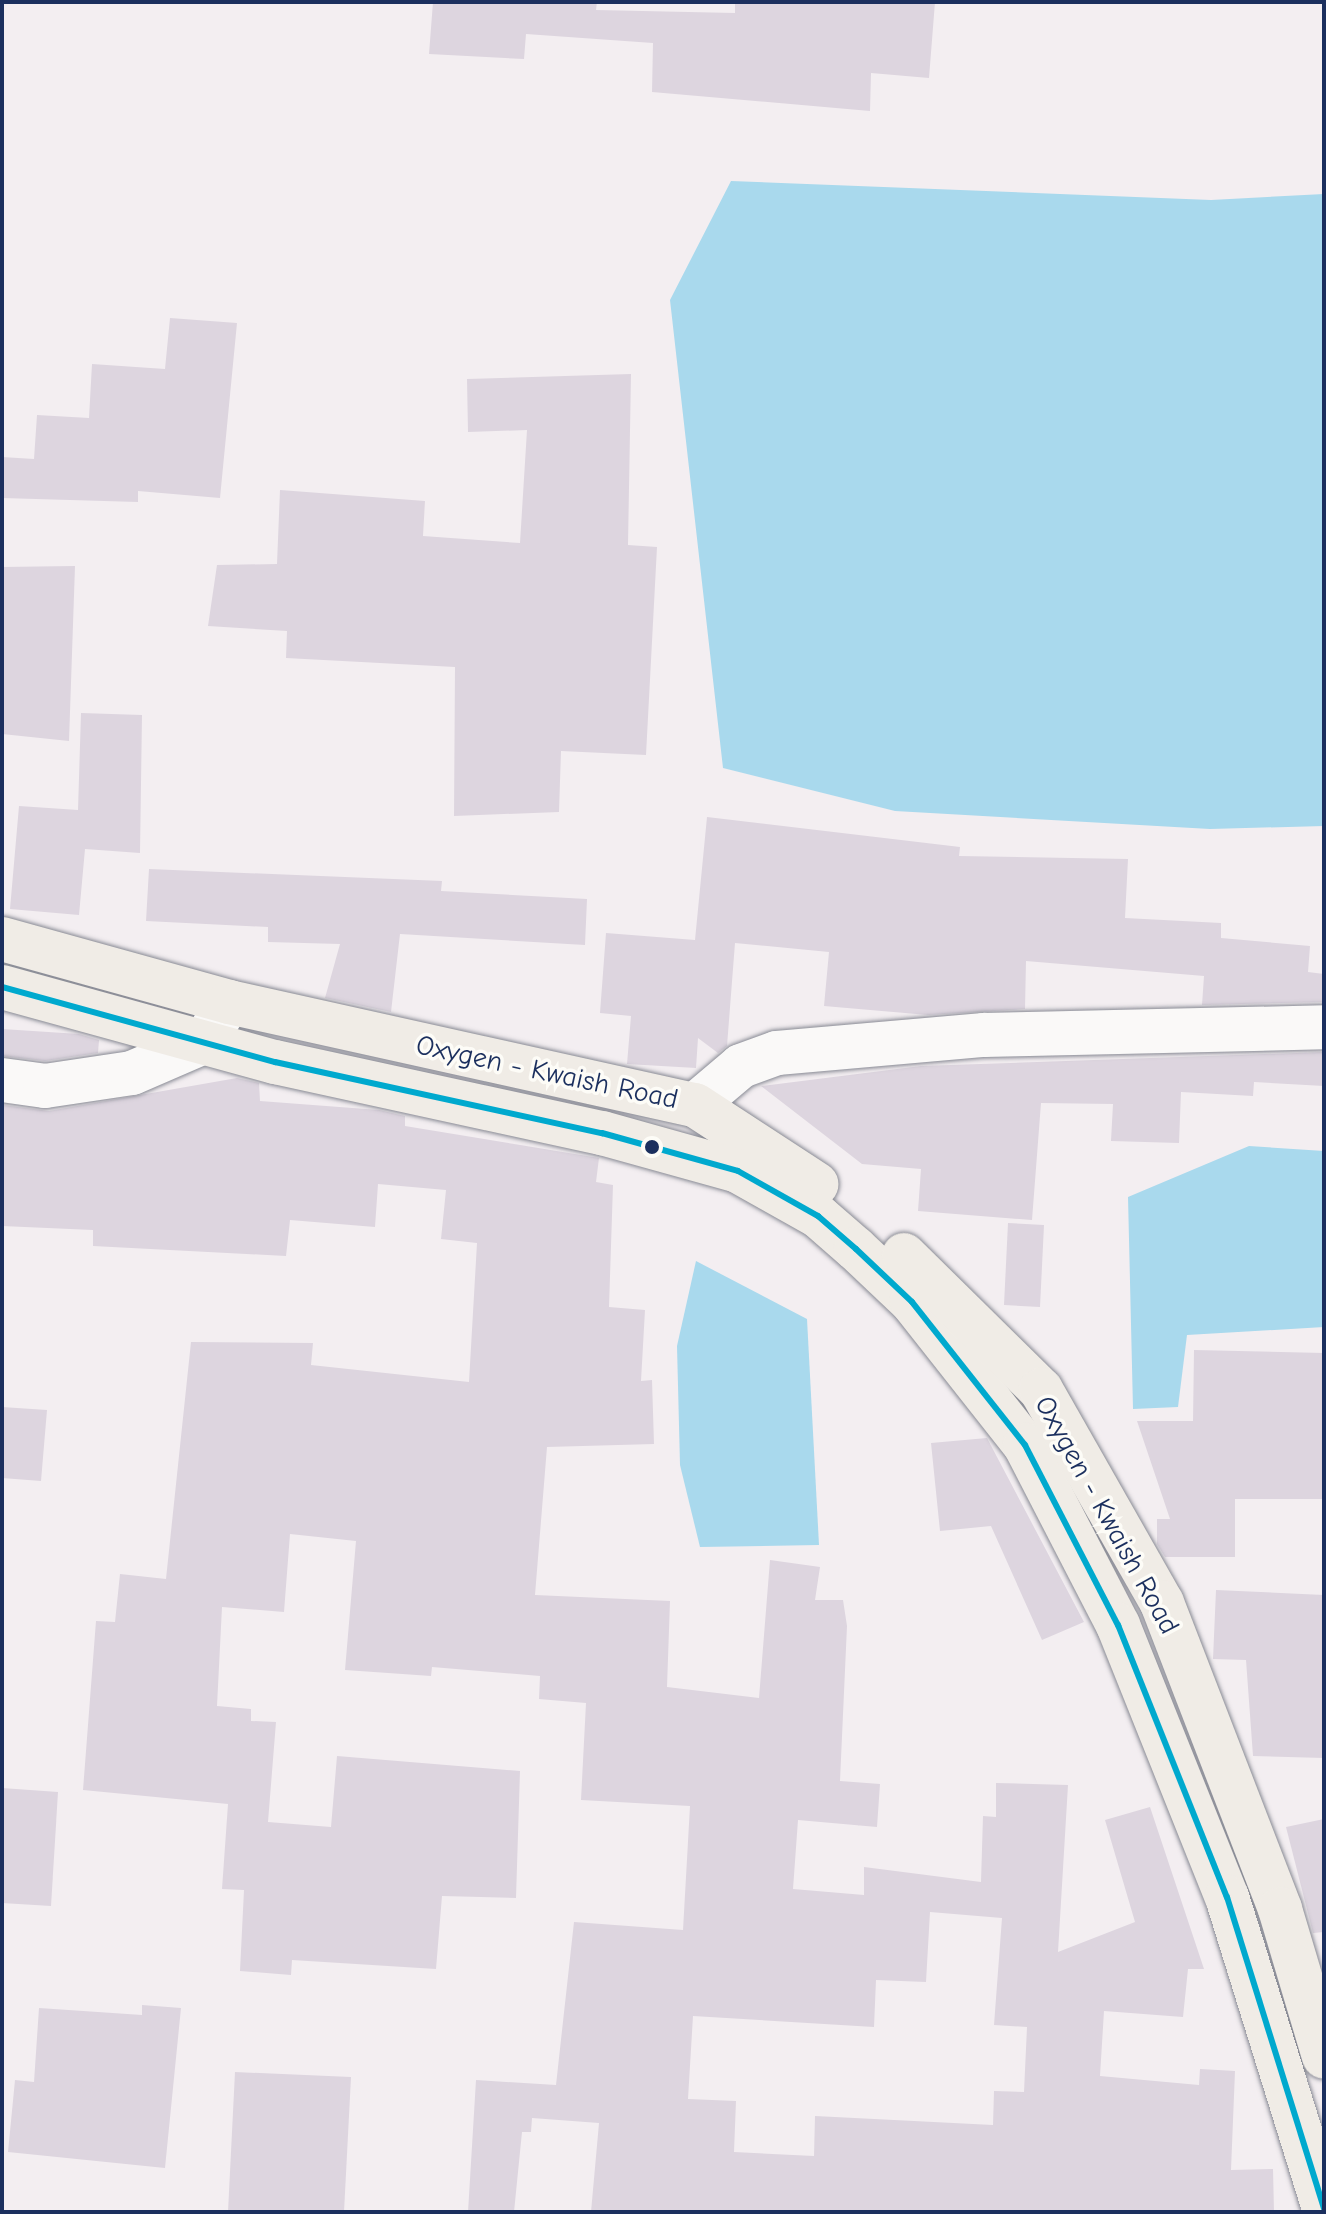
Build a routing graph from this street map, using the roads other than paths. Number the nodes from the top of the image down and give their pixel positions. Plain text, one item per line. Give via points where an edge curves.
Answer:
1 (2, 939) edge
2 (2, 987) edge
3 (229, 1002) junction
4 (1324, 1027) edge
5 (204, 1042) junction
6 (2, 1080) edge
7 (695, 1105) junction
8 (1324, 2057) edge
9 (1324, 2209) edge

1 - 3 main road, Oxygen - Kwaish Road
2 - 5 main road, Oxygen - Kwaish Road
3 - 5 street
3 - 7 main road, Oxygen - Kwaish Road
4 - 7 street via 984,1035 777,1053 741,1066
5 - 6 street via 132,1073 45,1086
5 - 9 main road, Oxygen - Kwaish Road via 738,1171 818,1216 912,1302 1025,1445 1118,1625 1227,1897
7 - 8 main road, Oxygen - Kwaish Road via 867,1218 1041,1390 1162,1603 1280,1909

